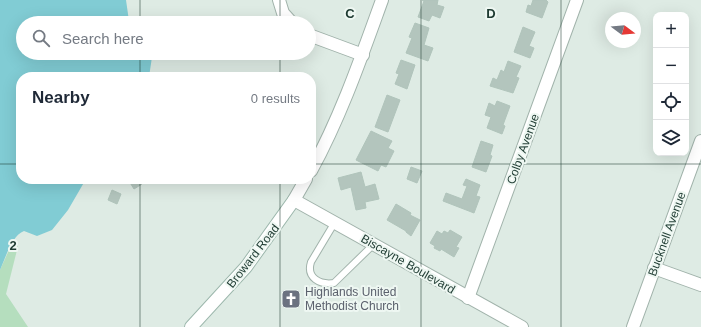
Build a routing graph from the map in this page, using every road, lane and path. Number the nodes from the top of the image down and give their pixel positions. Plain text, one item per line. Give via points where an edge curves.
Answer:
1 (279, 0) edge
2 (382, 0) edge
3 (577, 0) edge
4 (286, 16) edge
5 (316, 38) edge
6 (363, 55) junction
7 (701, 140) edge
8 (316, 161) edge
9 (303, 184) edge
10 (294, 200) junction
11 (335, 222) junction
12 (374, 244) junction
13 (654, 268) junction
14 (701, 285) edge
15 (468, 298) junction
16 (191, 327) edge
17 (522, 327) edge
18 (633, 327) edge

1 - 4 street
2 - 6 street
3 - 15 street, Colby Avenue
5 - 6 street
6 - 8 street via 338,119
7 - 13 street, Bucknell Avenue
9 - 10 street, Broward Road
10 - 11 street, Biscayne Boulevard
10 - 16 street, Broward Road via 246,267
11 - 12 street, Biscayne Boulevard
11 - 12 lane via 309,269 320,283 334,283
12 - 15 street, Biscayne Boulevard
13 - 14 street
13 - 18 street, Bucknell Avenue
15 - 17 street, Biscayne Boulevard

